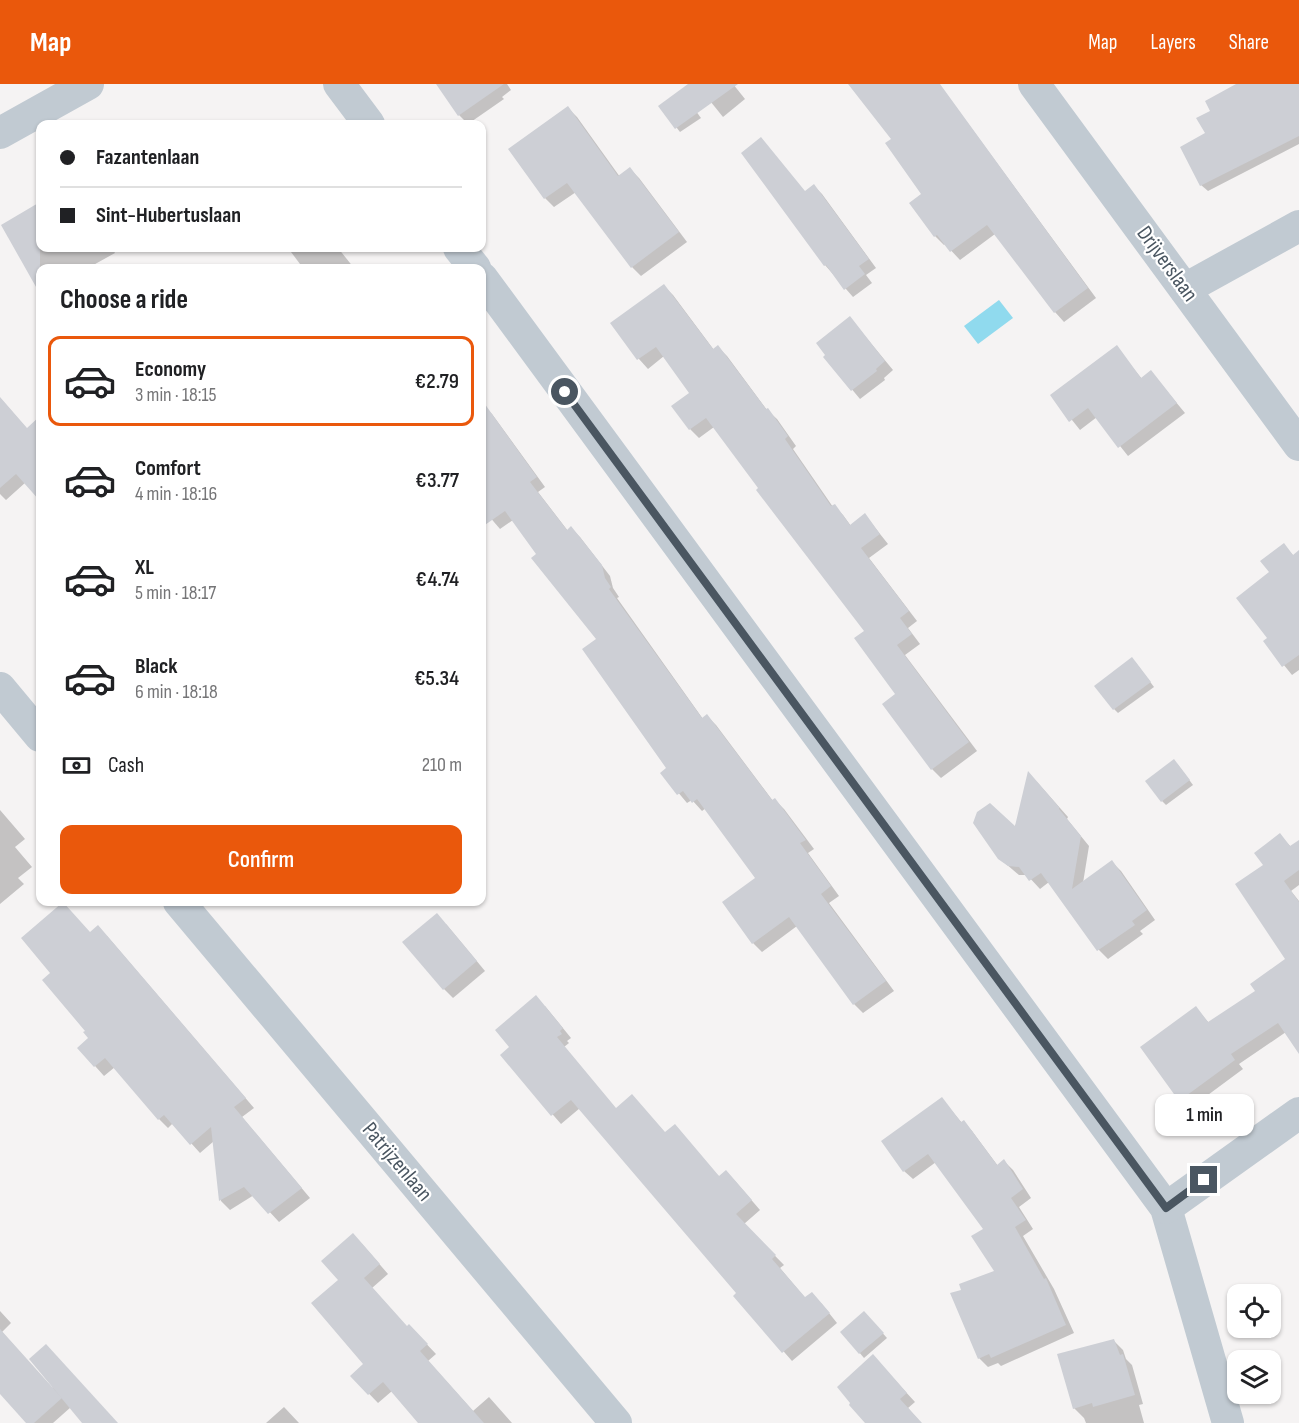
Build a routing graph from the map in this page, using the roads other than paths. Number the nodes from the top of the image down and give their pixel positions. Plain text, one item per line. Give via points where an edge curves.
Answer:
1 (88, 84) edge
2 (339, 84) edge
3 (1034, 84) edge
4 (366, 120) edge
5 (3, 125) edge
6 (1299, 226) edge
7 (486, 283) edge
8 (1185, 289) junction
9 (1299, 445) edge
10 (0, 688) edge
11 (36, 731) edge
12 (182, 906) edge
13 (1299, 1113) edge
14 (1166, 1208) junction
15 (616, 1423) edge
16 (1228, 1423) edge

1 - 5 street
2 - 4 street
3 - 8 street, Drijverslaan
6 - 8 street
7 - 14 street
8 - 9 street, Drijverslaan
10 - 11 street
12 - 15 street, Patrijzenlaan
13 - 14 street
14 - 16 street

